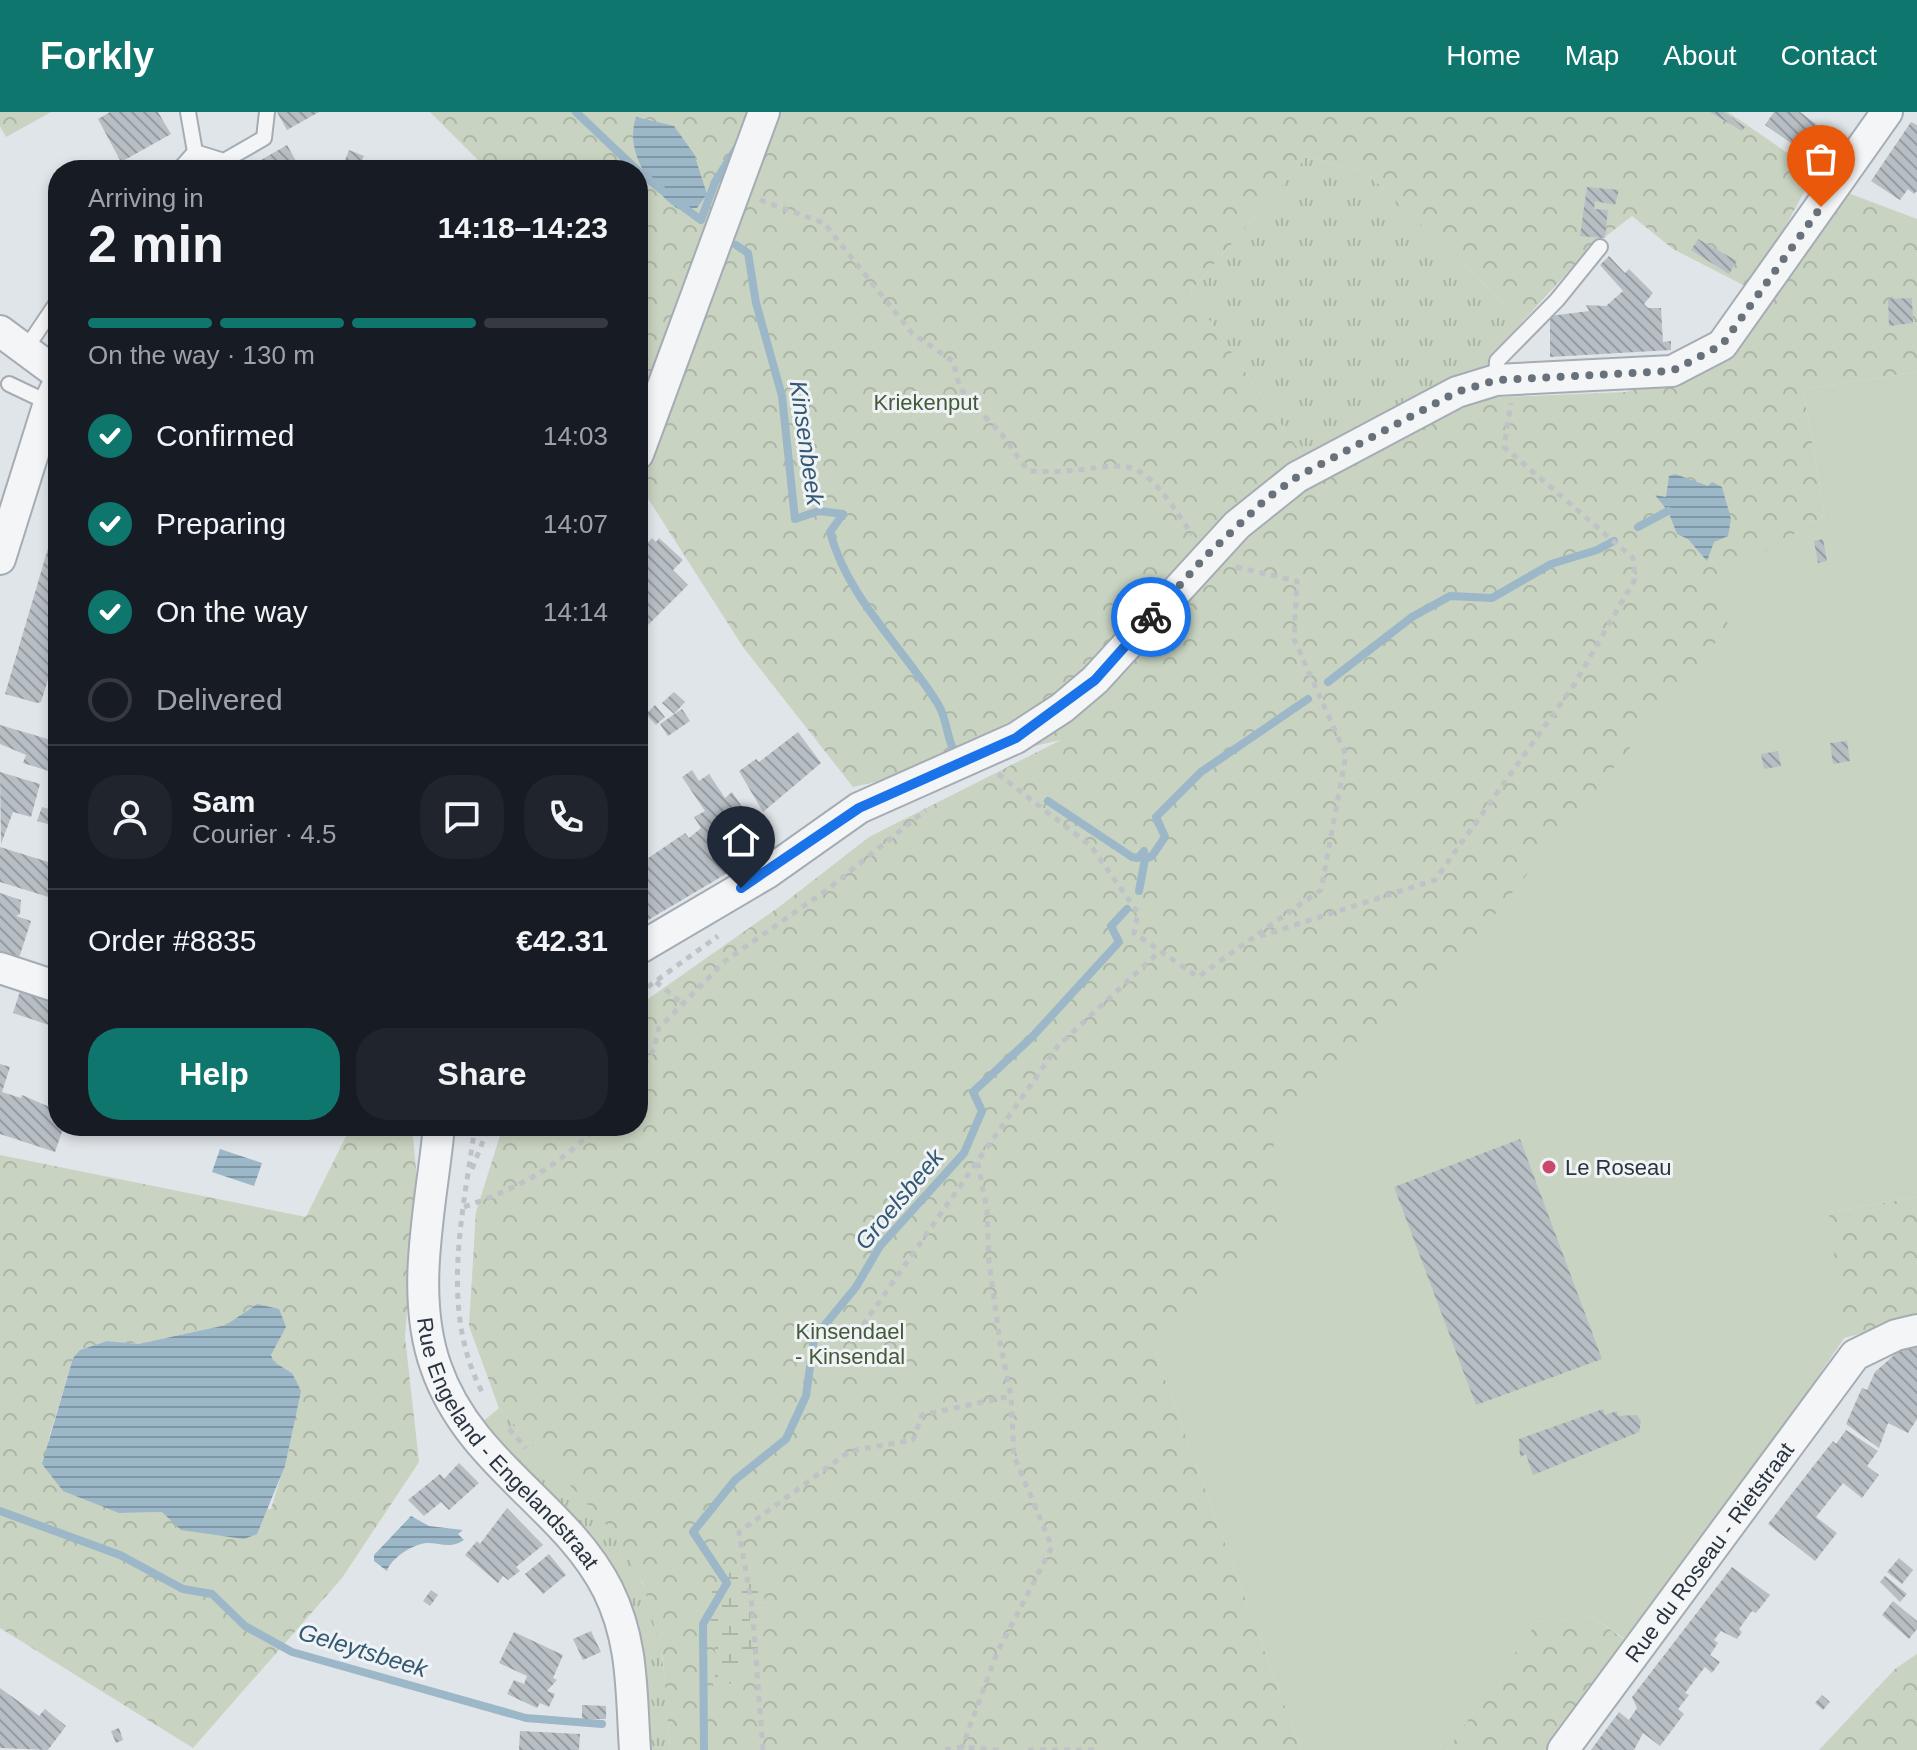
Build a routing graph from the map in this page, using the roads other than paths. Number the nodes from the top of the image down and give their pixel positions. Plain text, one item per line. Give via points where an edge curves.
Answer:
1 (188, 112) edge
2 (267, 112) edge
3 (764, 112) edge
4 (1887, 112) edge
5 (195, 152) junction
6 (188, 160) edge
7 (221, 160) edge
8 (226, 160) edge
9 (1600, 247) dead end
10 (48, 316) edge
11 (0, 331) edge
12 (25, 350) junction
13 (48, 367) edge
14 (1496, 380) junction
15 (9, 384) dead end
16 (48, 392) edge
17 (48, 409) edge
18 (648, 427) edge
19 (0, 559) edge
20 (648, 943) edge
21 (0, 968) edge
22 (48, 984) edge
23 (438, 1136) edge
24 (1917, 1330) edge
25 (635, 1750) edge
26 (1563, 1750) edge

1 - 5 lane
2 - 8 lane via 264,138
3 - 18 street
4 - 14 street via 1722,345 1672,371
5 - 6 lane
5 - 7 lane
9 - 14 lane via 1497,361
10 - 12 lane
11 - 12 street
12 - 13 street
14 - 20 street via 1457,392 1297,477 1247,516 1215,563 1062,708 1016,738 859,808 767,873
15 - 16 lane
17 - 19 street
21 - 22 street
23 - 25 street, Rue Engeland - Engelandstraat via 424,1285 435,1366 468,1430 576,1545 607,1589 629,1645
24 - 26 street, Rue du Roseau - Rietstraat via 1855,1355

